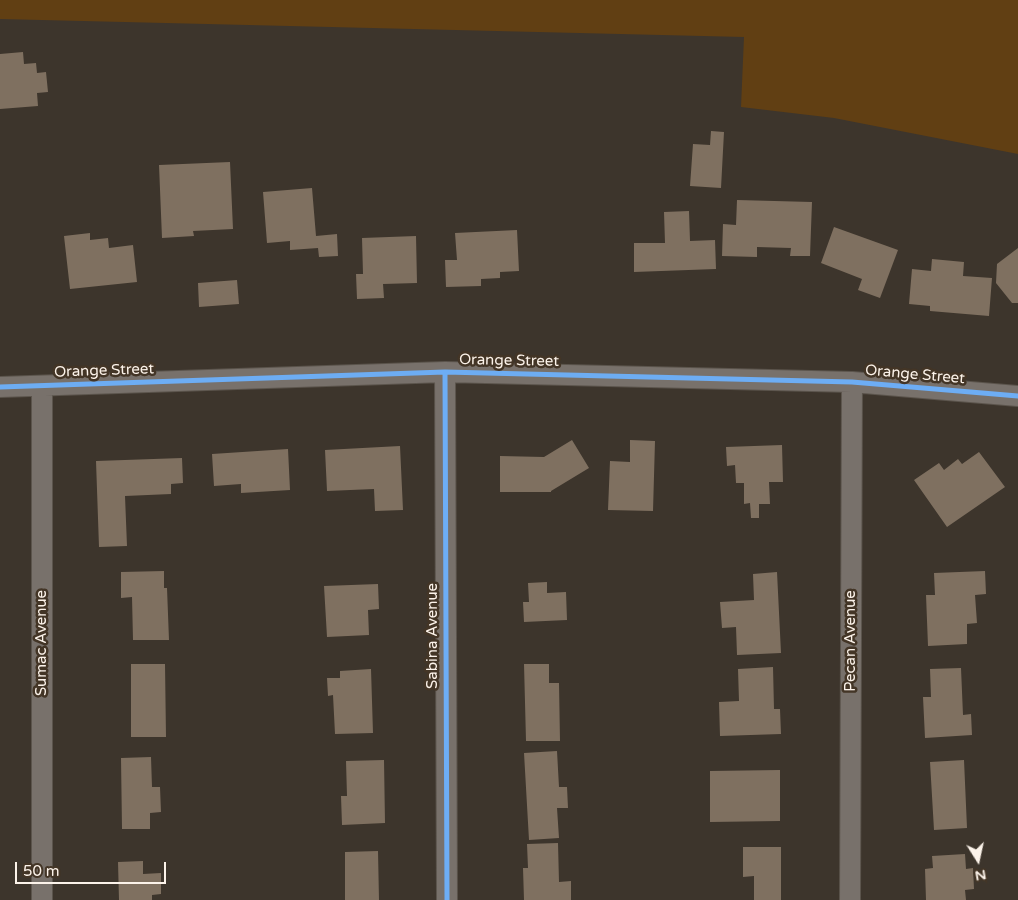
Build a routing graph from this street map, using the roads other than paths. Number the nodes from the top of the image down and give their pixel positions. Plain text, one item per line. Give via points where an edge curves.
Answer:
1 (445, 372) junction
2 (852, 382) junction
3 (42, 386) junction
4 (0, 387) edge
5 (1018, 396) edge
6 (42, 900) edge
7 (447, 900) edge
8 (850, 900) edge

1 - 2 street, Orange Street
1 - 3 street, Orange Street
1 - 7 street, Sabina Avenue
2 - 5 street, Orange Street
2 - 8 street, Pecan Avenue
3 - 4 street, Orange Street
3 - 6 street, Sumac Avenue

